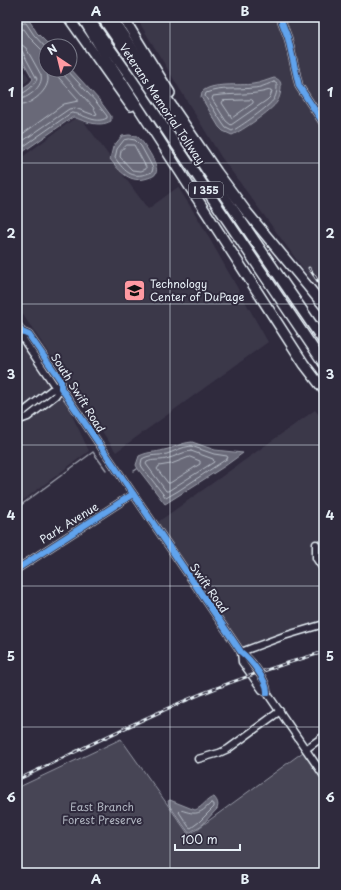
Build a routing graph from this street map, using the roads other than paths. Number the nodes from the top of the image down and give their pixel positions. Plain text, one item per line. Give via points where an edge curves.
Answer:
1 (68, 17) edge
2 (82, 17) edge
3 (88, 17) edge
4 (102, 17) edge
5 (111, 17) edge
6 (123, 17) edge
7 (280, 17) edge
8 (324, 124) edge
9 (217, 172) junction
10 (181, 173) junction
11 (324, 306) edge
12 (17, 324) edge
13 (324, 342) edge
14 (324, 364) edge
15 (61, 388) junction
16 (324, 390) edge
17 (18, 420) edge
18 (133, 494) junction
19 (316, 544) dead end
20 (17, 570) edge
21 (324, 570) edge
22 (324, 624) edge
23 (241, 652) junction
24 (280, 711) junction
25 (324, 736) edge
26 (306, 750) junction
27 (198, 759) dead end
28 (324, 776) edge

1 - 10 highway
2 - 10 highway
3 - 14 highway, Veterans Memorial Tollway / I 355
4 - 13 highway, Veterans Memorial Tollway / I 355
5 - 9 highway
6 - 9 highway
7 - 8 street via 300,86
9 - 11 highway
10 - 16 highway via 304,364
12 - 15 street, South Swift Road via 22,332 22,339 54,385
15 - 17 street via 56,396 28,417
15 - 18 street, South Swift Road
18 - 20 street, Park Avenue
18 - 23 street, Swift Road
19 - 21 street via 316,558
22 - 23 street
23 - 24 street, Swift Road via 242,662
24 - 26 street, Swift Road
24 - 27 street via 228,749
25 - 26 street
26 - 28 street, Swift Road

